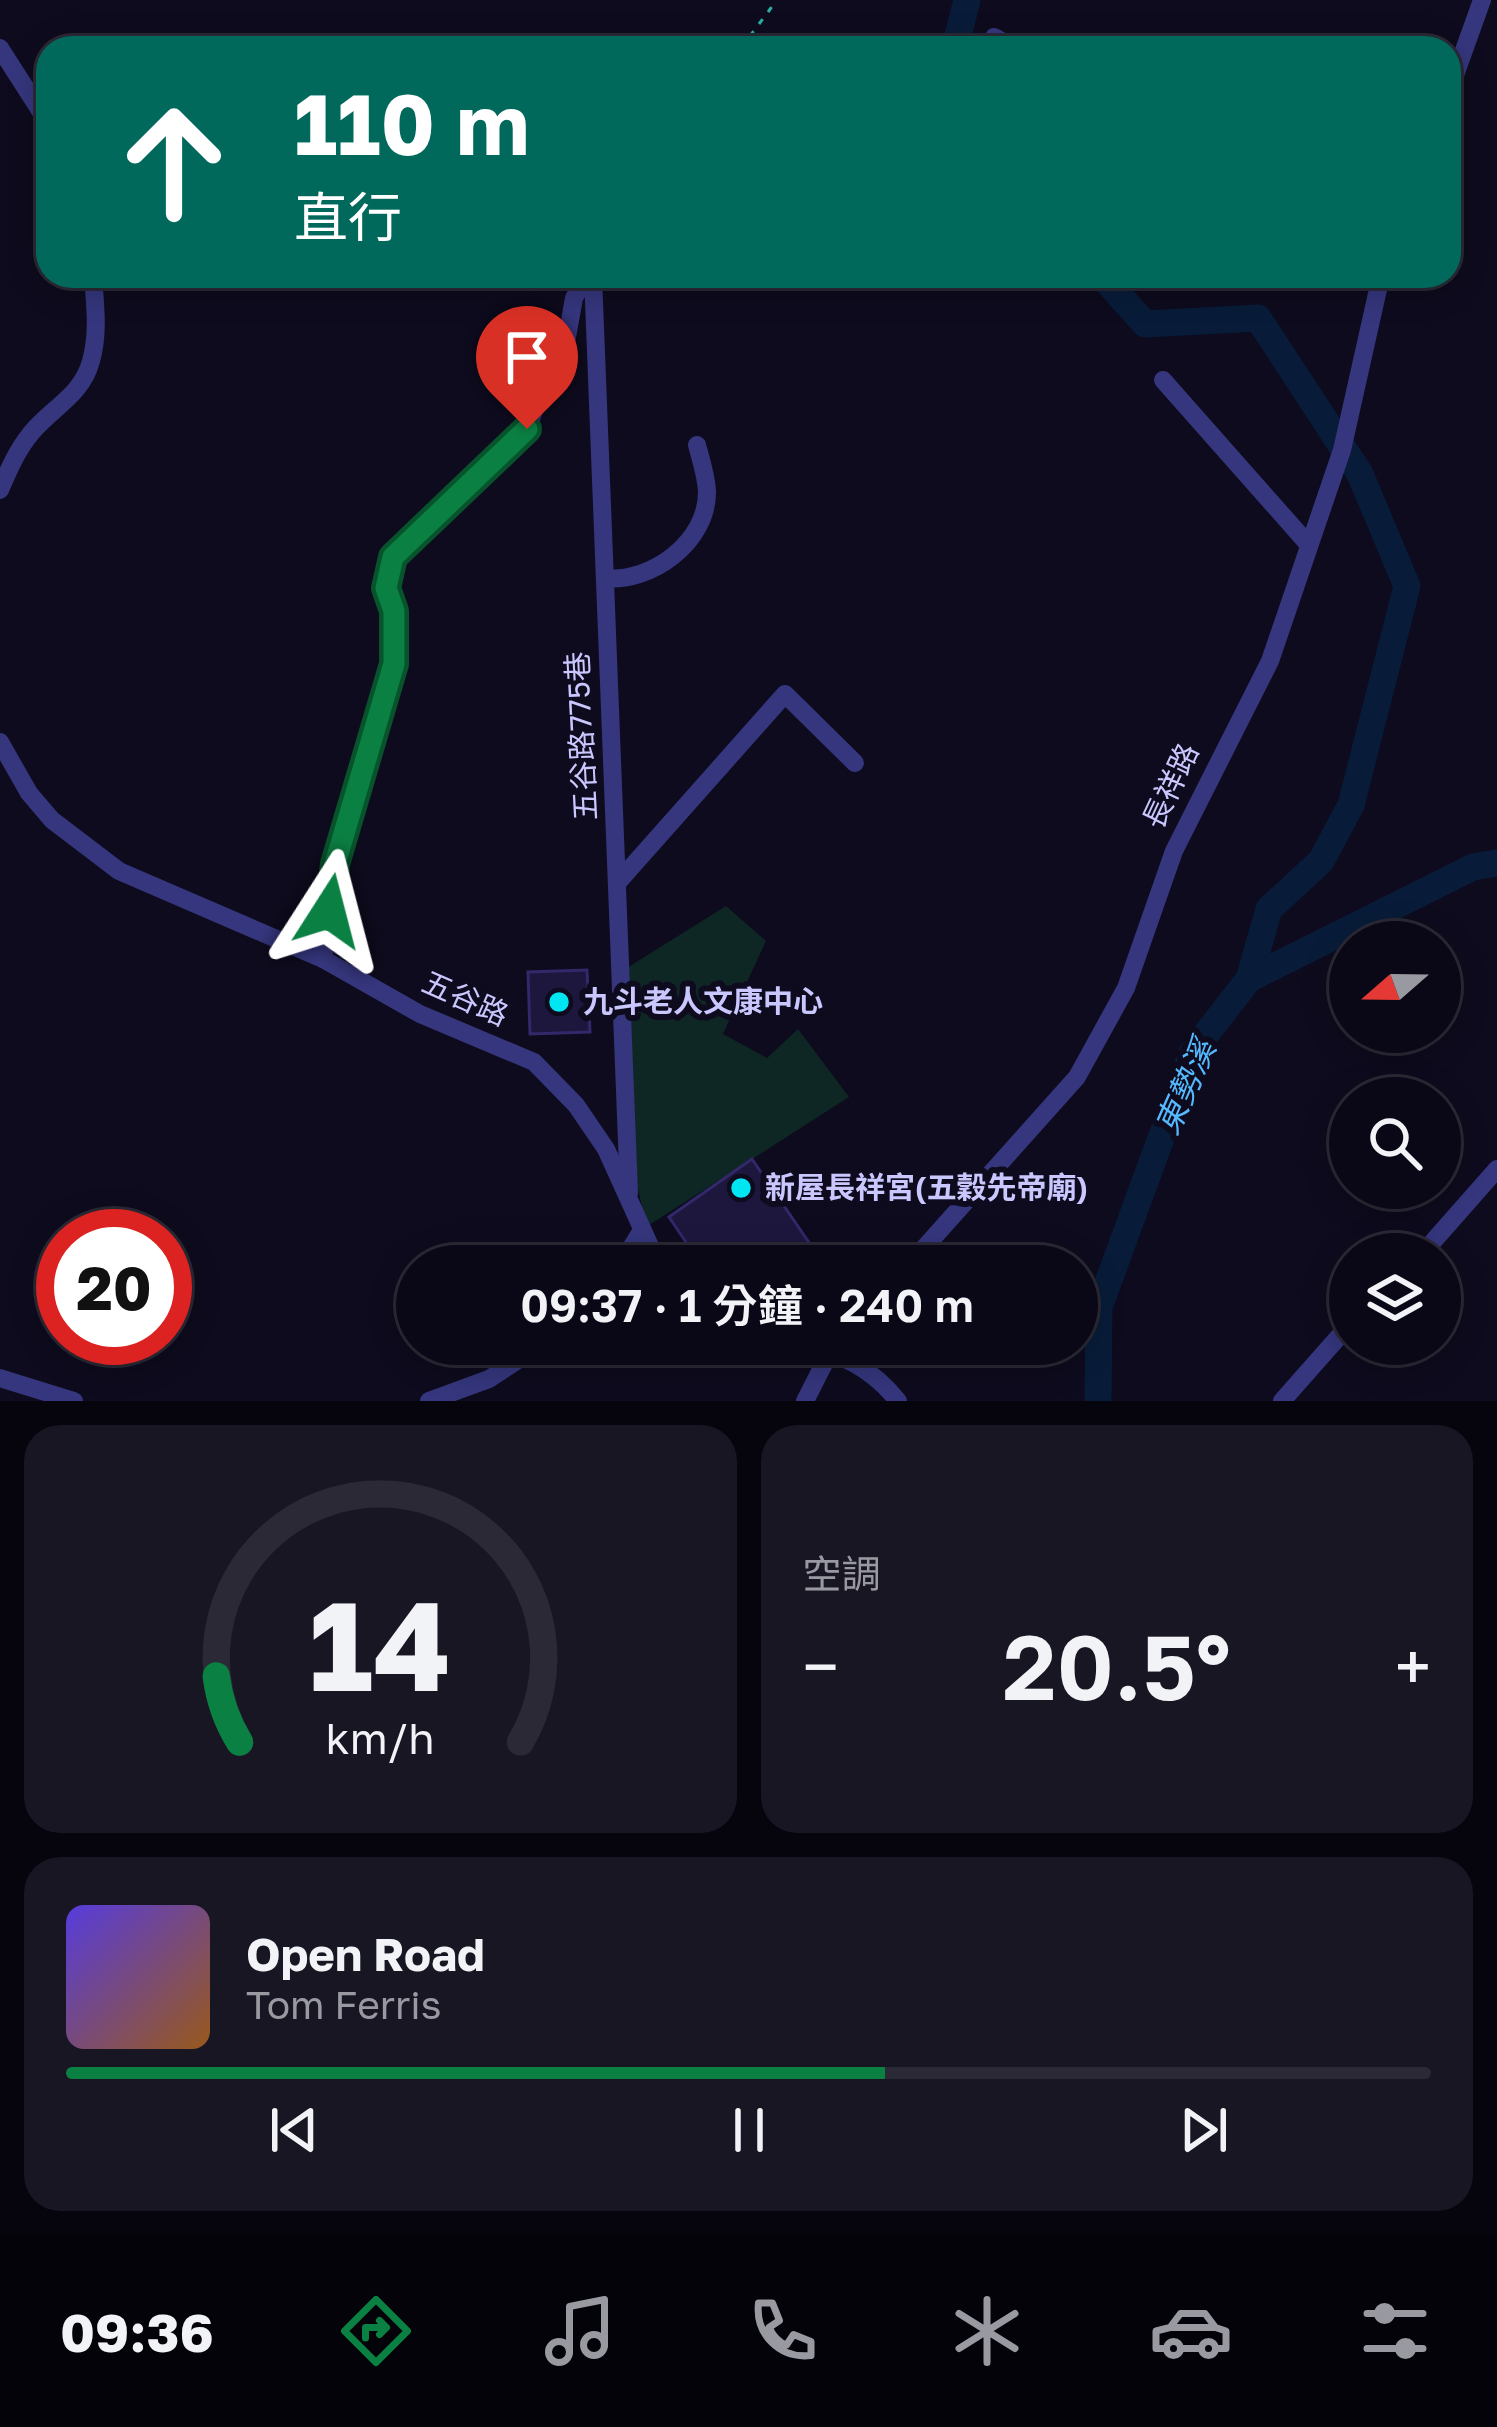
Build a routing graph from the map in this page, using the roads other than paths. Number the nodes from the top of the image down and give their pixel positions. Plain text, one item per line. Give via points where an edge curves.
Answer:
1 (1482, 0) edge
2 (0, 49) edge
3 (1461, 59) edge
4 (36, 84) edge
5 (25, 86) junction
6 (36, 104) edge
7 (94, 288) edge
8 (581, 288) edge
9 (591, 288) edge
10 (1379, 288) edge
11 (1163, 380) dead end
12 (697, 445) dead end
13 (0, 490) edge
14 (1308, 544) junction
15 (604, 578) junction
16 (0, 742) edge
17 (855, 763) dead end
18 (619, 881) junction
19 (323, 959) junction
20 (1497, 1169) edge
21 (629, 1193) junction
22 (642, 1230) junction
23 (1441, 1233) edge
24 (633, 1245) edge
25 (649, 1245) edge
26 (927, 1245) edge
27 (1329, 1348) edge
28 (510, 1365) edge
29 (822, 1365) edge
30 (860, 1365) edge
31 (0, 1378) edge
32 (74, 1401) edge
33 (430, 1401) edge
34 (805, 1401) edge
35 (898, 1401) edge
36 (1282, 1401) edge

1 - 3 street
2 - 5 street
4 - 5 street
5 - 6 street
7 - 13 street via 91,364 72,397 34,429
8 - 19 street via 562,365 541,388 527,429 393,557 386,588 394,664 335,864
9 - 15 street, 五谷路775巷
10 - 14 street, 長祥路 via 1339,459
11 - 14 street
12 - 15 street via 707,495 697,525 655,569 629,581
14 - 26 street, 長祥路 via 1270,662 1190,814 1126,988 1077,1077
15 - 18 street, 五谷路775巷
16 - 19 street, 五谷路 via 52,820 118,872
17 - 18 street via 785,694
18 - 21 street, 五谷路775巷
19 - 21 street, 五谷路 via 420,1014 534,1062 576,1105
20 - 23 street
21 - 22 street, 五谷路
22 - 24 street
22 - 25 street, 五谷路
27 - 36 street
28 - 33 street
29 - 34 street
30 - 35 street
31 - 32 street

